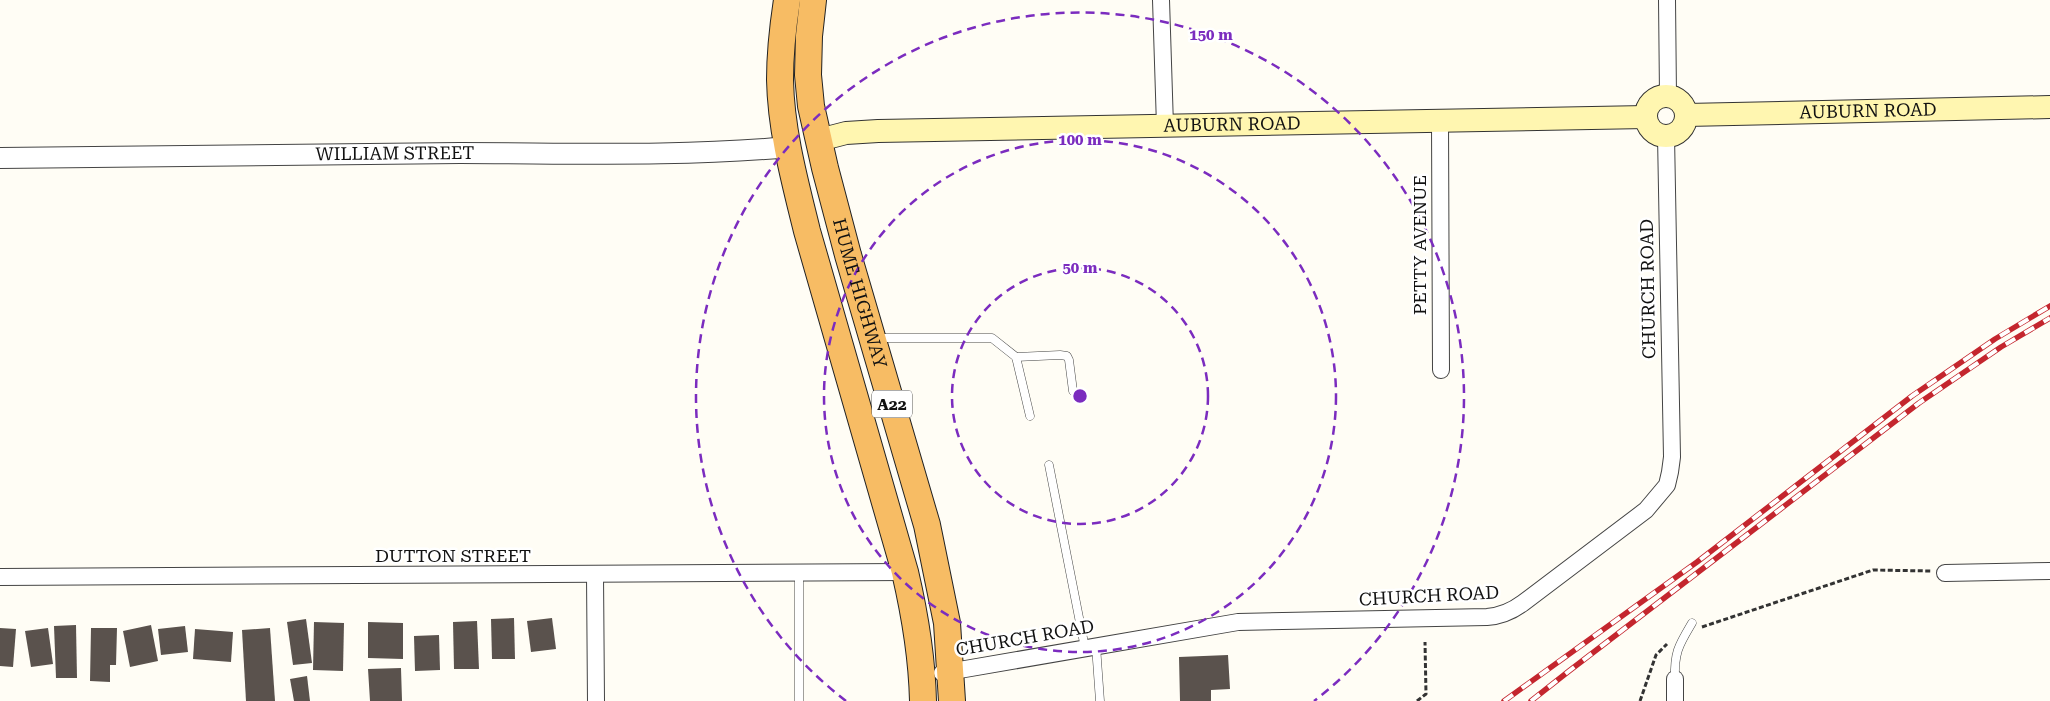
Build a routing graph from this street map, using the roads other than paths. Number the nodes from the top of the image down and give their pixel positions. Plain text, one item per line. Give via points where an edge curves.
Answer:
1 (787, 0) edge
2 (814, 0) edge
3 (1162, 0) edge
4 (1667, 0) edge
5 (1668, 96) junction
6 (2050, 107) edge
7 (1686, 115) junction
8 (1646, 117) junction
9 (1440, 120) junction
10 (1165, 126) junction
11 (1666, 136) junction
12 (818, 140) junction
13 (788, 146) junction
14 (0, 158) edge
15 (873, 338) junction
16 (1016, 357) junction
17 (1441, 370) dead end
18 (1073, 391) dead end
19 (1030, 416) dead end
20 (1049, 465) dead end
21 (2050, 571) edge
22 (799, 572) junction
23 (905, 572) junction
24 (1945, 573) road end
25 (595, 575) junction
26 (0, 577) edge
27 (1692, 623) dead end
28 (1090, 647) junction
29 (952, 671) junction
30 (1675, 679) joint
31 (922, 689) edge
32 (596, 701) edge
33 (799, 701) edge
34 (952, 701) edge
35 (1100, 701) edge
36 (1675, 701) edge

1 - 13 highway, HUME HIGHWAY / A22 via 780,80
2 - 12 highway, HUME HIGHWAY / A22 via 808,75
3 - 10 street
4 - 5 street
5 - 7 main road via 1682,102
5 - 8 main road via 1659,96 1651,104
6 - 7 main road, AUBURN ROAD
7 - 11 main road via 1685,123 1676,134
8 - 9 main road, AUBURN ROAD
8 - 11 main road via 1651,130
9 - 10 main road, AUBURN ROAD
9 - 17 street, PETTY AVENUE
10 - 12 main road, AUBURN ROAD via 878,131 846,133
11 - 28 street, CHURCH ROAD via 1672,456 1667,484 1646,510 1512,611 1500,616 1238,622
12 - 13 highway
12 - 15 highway, HUME HIGHWAY / A22
13 - 14 street, WILLIAM STREET via 727,152
13 - 23 highway, HUME HIGHWAY / A22 via 807,231
15 - 16 lane via 992,338
15 - 29 highway, HUME HIGHWAY / A22 via 928,525 947,622
16 - 18 lane via 1066,356
16 - 19 lane
20 - 28 lane
21 - 24 street
22 - 23 street, DUTTON STREET
22 - 25 street, DUTTON STREET
22 - 33 lane
23 - 31 highway, HUME HIGHWAY / A22 via 916,618
25 - 26 street, DUTTON STREET
25 - 32 street
27 - 30 lane via 1674,660
28 - 29 street, CHURCH ROAD
28 - 35 lane
29 - 31 street, CHURCH ROAD
29 - 34 highway, HUME HIGHWAY / A22
30 - 36 street

